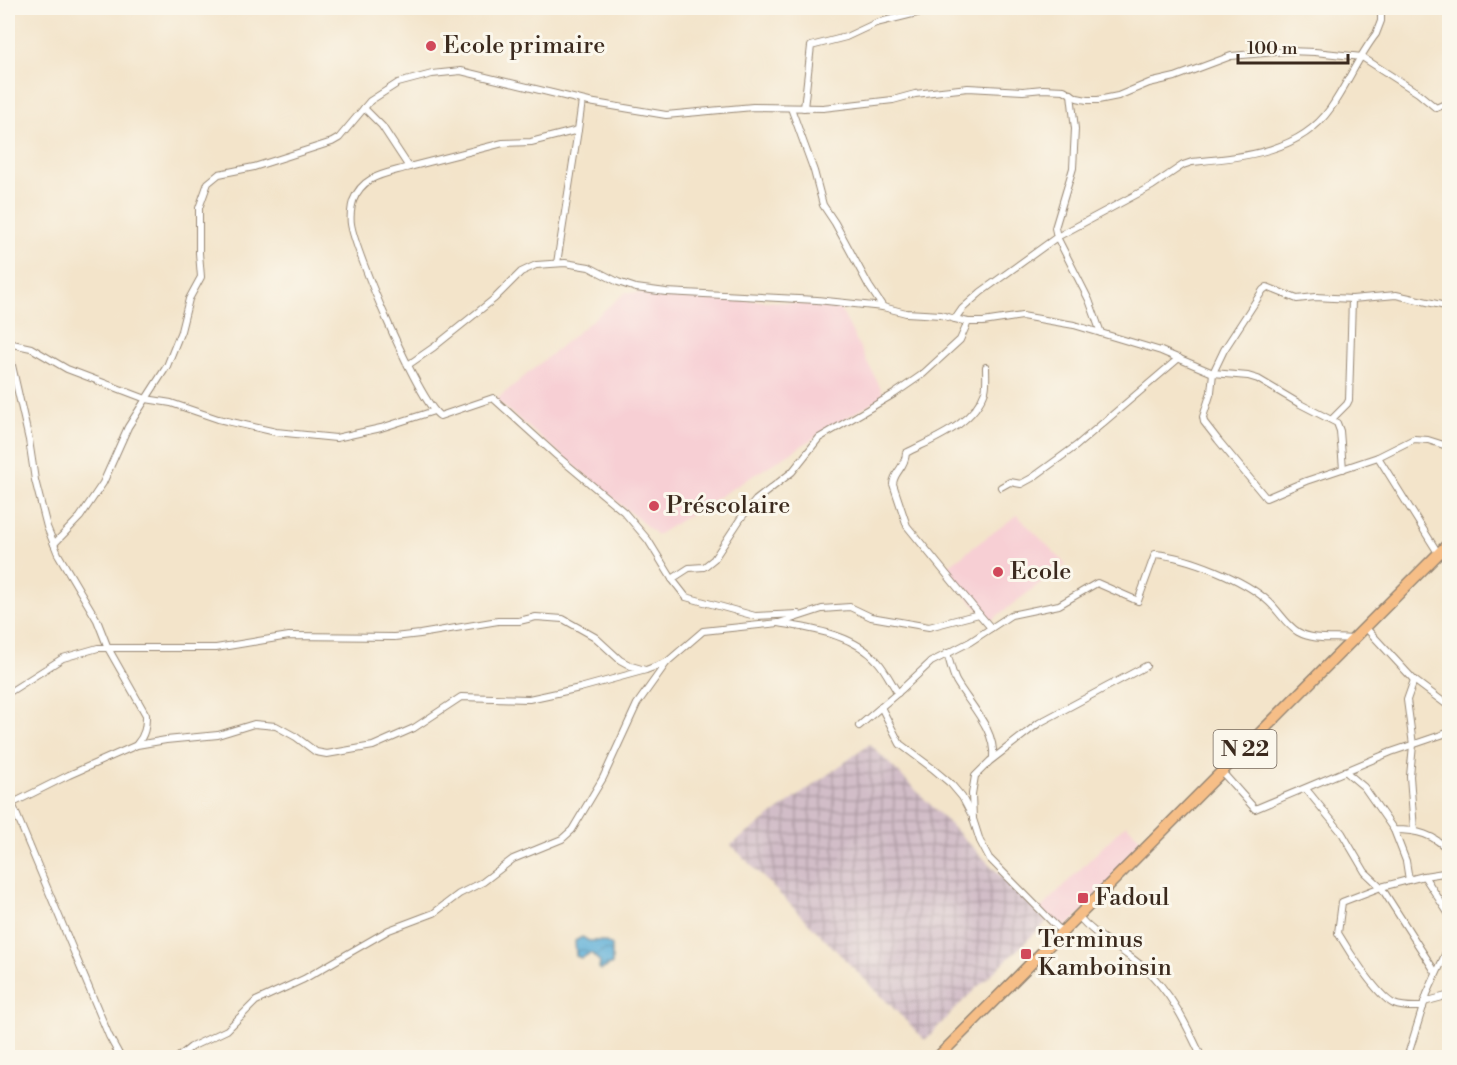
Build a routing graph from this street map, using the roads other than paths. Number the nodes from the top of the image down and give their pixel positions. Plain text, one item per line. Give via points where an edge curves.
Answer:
1 (938, 8) edge
2 (1381, 8) edge
3 (1362, 57) junction
4 (1071, 94) junction
5 (582, 100) junction
6 (1449, 102) edge
7 (364, 108) junction
8 (791, 108) junction
9 (804, 108) junction
10 (578, 130) junction
11 (409, 167) junction
12 (1057, 237) junction
13 (558, 263) junction
14 (1352, 299) junction
15 (883, 307) junction
16 (1449, 307) edge
17 (955, 319) junction
18 (968, 322) junction
19 (1101, 333) junction
20 (8, 343) edge
21 (8, 348) edge
22 (1179, 358) junction
23 (408, 365) junction
24 (986, 367) dead end
25 (1213, 373) junction
26 (146, 399) junction
27 (434, 411) junction
28 (1332, 419) junction
29 (1449, 447) edge
30 (1378, 457) junction
31 (1343, 469) junction
32 (1000, 487) dead end
33 (1449, 542) edge
34 (54, 544) junction
35 (1438, 553) junction
36 (672, 579) junction
37 (803, 614) junction
38 (979, 614) junction
39 (778, 623) junction
40 (1365, 627) junction
41 (991, 628) junction
42 (1352, 639) junction
43 (108, 648) junction
44 (946, 653) junction
45 (667, 662) junction
46 (1146, 666) dead end
47 (646, 670) junction
48 (1414, 680) junction
49 (8, 693) edge
50 (898, 693) junction
51 (882, 707) junction
52 (1449, 707) edge
53 (859, 726) dead end
54 (1449, 732) edge
55 (137, 745) junction
56 (1413, 745) junction
57 (993, 758) junction
58 (1346, 771) junction
59 (1222, 772) junction
60 (1306, 789) junction
61 (8, 794) edge
62 (13, 803) junction
63 (973, 819) junction
64 (1394, 830) junction
65 (1414, 830) junction
66 (1449, 852) edge
67 (1449, 872) edge
68 (1424, 876) junction
69 (1409, 880) junction
70 (1381, 887) junction
71 (1078, 916) junction
72 (1449, 916) edge
73 (1062, 932) junction
74 (1449, 944) edge
75 (1436, 973) junction
76 (1449, 996) edge
77 (1424, 1004) junction
78 (121, 1058) edge
79 (177, 1058) edge
80 (937, 1058) edge
81 (1202, 1058) edge
82 (1407, 1058) edge

1 - 9 street via 876,23 846,37 811,46
2 - 3 street via 1376,34
3 - 4 street via 1287,51 1231,56 1118,96 1087,100
3 - 6 street via 1436,108
3 - 12 street via 1330,109 1314,127 1292,141 1275,149 1183,165
4 - 9 street via 1043,88 968,88 857,105
4 - 12 street via 1076,129 1073,168 1054,228
5 - 7 street via 461,72 432,74 398,83
5 - 8 street via 666,115 753,106
5 - 10 street
7 - 11 street via 382,126
7 - 26 street via 332,142 219,174 208,183 199,208 201,277 189,299 167,366
8 - 9 street
8 - 15 street via 823,205
10 - 11 street via 531,142 503,143
10 - 13 street
11 - 23 street via 362,185 352,203 350,224 390,330
12 - 17 street via 981,292
12 - 19 street
13 - 15 street via 589,267 636,288
13 - 23 street via 536,265 521,272 494,299
14 - 16 street via 1396,295
14 - 25 street via 1297,299 1268,287 1224,350
14 - 28 street via 1349,400
15 - 17 street
17 - 18 street
18 - 19 street via 1022,316
18 - 36 street via 960,340 924,374 819,438 792,472 756,500 714,559
19 - 22 street
20 - 26 street via 31,348 67,369
21 - 34 street via 34,480
22 - 25 street
22 - 32 street via 1076,446 1032,478
23 - 27 street
24 - 38 street via 986,389 972,411 958,425 906,453 905,463 893,480 910,532
25 - 28 street via 1258,379
25 - 31 street via 1204,422 1266,498
26 - 27 street via 276,432 336,438
26 - 34 street via 128,427 103,483 80,517
27 - 36 street via 440,416 450,414 493,398 624,512 648,540
28 - 31 street via 1340,431
29 - 30 street via 1414,439
30 - 31 street
30 - 35 street
33 - 35 main road, N 22
34 - 43 street via 97,620
35 - 40 main road, N 22
36 - 37 street via 686,597 715,606 755,616
37 - 38 street via 850,607 871,617 929,627
37 - 39 street
38 - 41 street
39 - 45 street via 703,631
39 - 50 street via 828,632 860,647 878,662
40 - 42 main road, N 22
40 - 48 street
41 - 42 street via 1011,615 1059,605 1096,583 1138,601 1155,554 1171,555 1255,590 1299,633 1322,639
41 - 44 street
42 - 59 main road, N 22
43 - 47 street via 216,648 289,636 394,636 549,617 579,627 620,660
43 - 49 street via 63,658
43 - 55 street via 146,715 146,728
44 - 50 street
44 - 57 street via 955,679 993,744
45 - 47 street
45 - 79 street via 637,704 603,778 572,830 562,839 513,859 434,914 389,930 304,979 256,1001 227,1030
46 - 57 street via 1039,723
47 - 55 street via 529,699 461,697 414,728 373,746 327,754 316,752 276,726 263,724 218,735
48 - 52 street
48 - 56 street via 1407,700
50 - 51 street
51 - 53 street
51 - 63 street via 900,744 951,784
54 - 56 street
55 - 62 street
56 - 58 street
56 - 65 street via 1410,776
57 - 63 street via 975,776
58 - 60 street
58 - 64 street via 1364,787
59 - 60 street via 1255,809
59 - 71 main road, N 22
60 - 70 street via 1342,833 1365,872
61 - 62 street
62 - 78 street
63 - 73 street via 990,858
64 - 65 street
64 - 69 street
65 - 66 street via 1438,841
67 - 68 street
68 - 69 street
68 - 72 street
69 - 70 street
70 - 75 street
70 - 77 street via 1342,902 1338,933 1363,972 1388,1000 1395,1005
71 - 73 main road, N 22
71 - 81 street via 1154,978 1179,1012
73 - 80 main road, N 22
74 - 75 street
75 - 77 street
76 - 77 street
77 - 82 street

